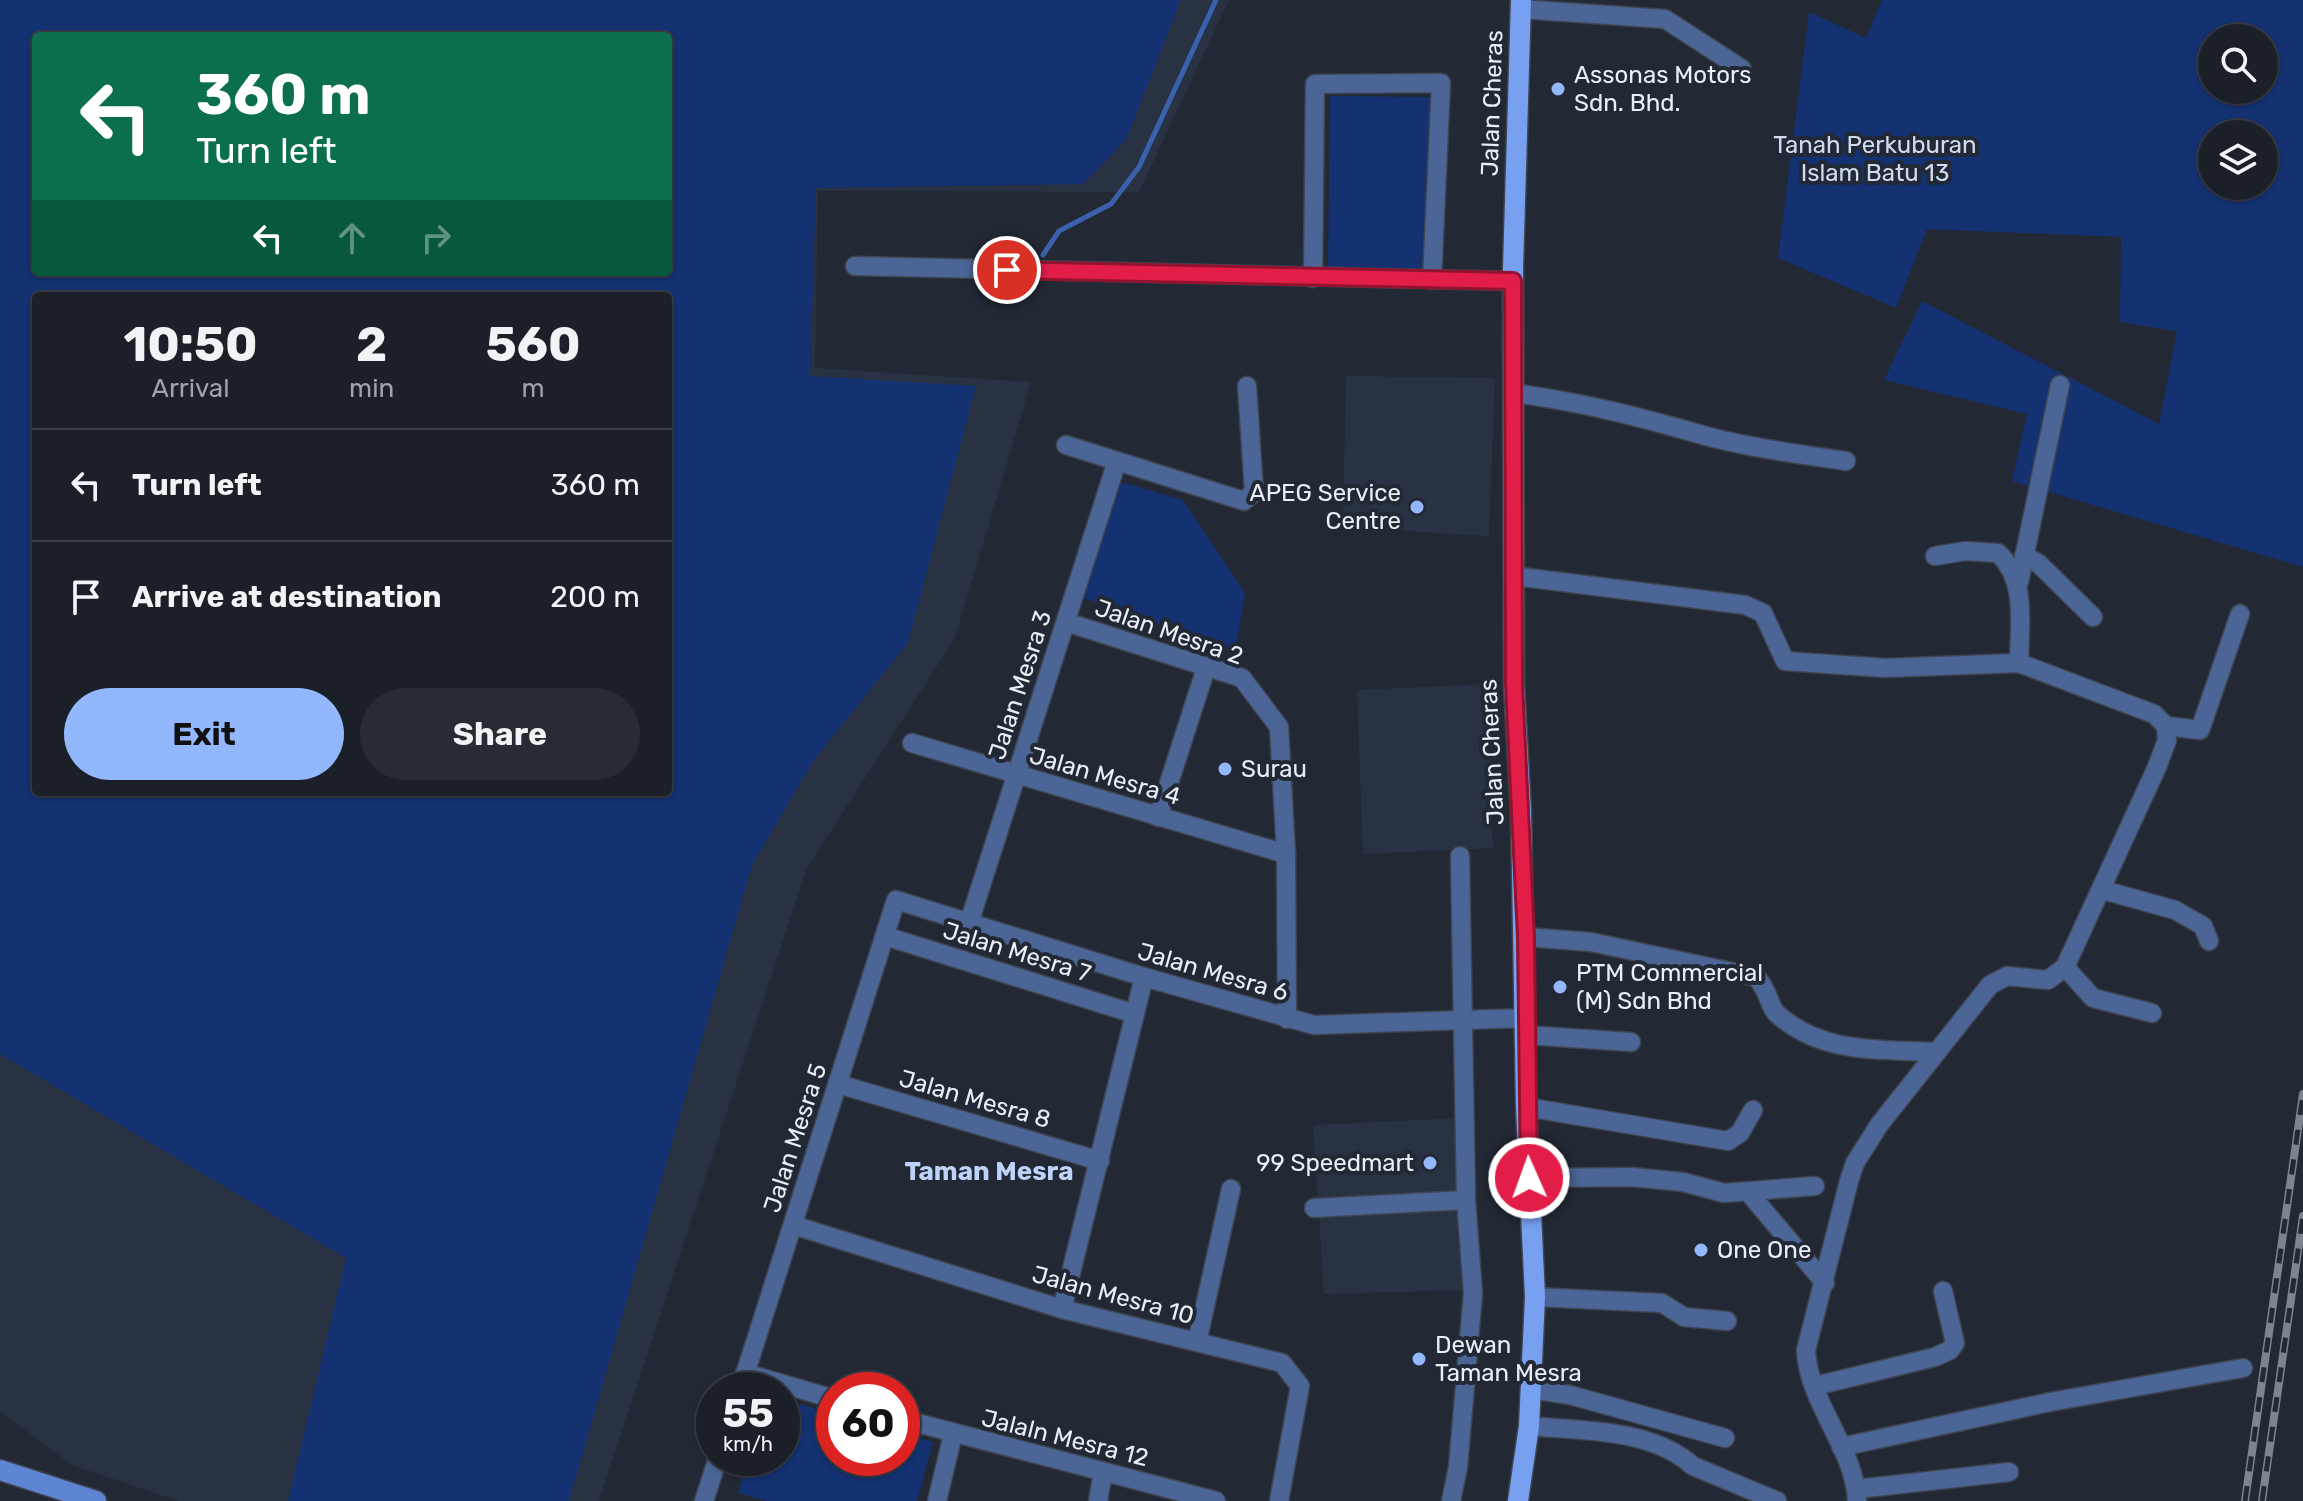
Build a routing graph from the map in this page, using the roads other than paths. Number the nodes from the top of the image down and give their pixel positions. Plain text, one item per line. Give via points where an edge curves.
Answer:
1 (1521, 5) edge
2 (1742, 69) dead end
3 (855, 266) dead end
4 (1313, 278) junction
5 (1432, 280) junction
6 (1513, 281) junction
7 (2060, 385) dead end
8 (1247, 386) dead end
9 (1513, 393) junction
10 (1066, 445) dead end
11 (1117, 461) junction
12 (1846, 461) dead end
13 (1935, 556) dead end
14 (2024, 556) junction
15 (1514, 576) junction
16 (2019, 582) junction
17 (2240, 614) dead end
18 (2093, 617) dead end
19 (1066, 622) junction
20 (2019, 663) junction
21 (1206, 668) junction
22 (2166, 726) junction
23 (912, 743) dead end
24 (1017, 775) junction
25 (1158, 817) junction
26 (1286, 854) junction
27 (1460, 856) dead end
28 (2103, 890) junction
29 (896, 900) joint
30 (969, 923) junction
31 (885, 936) junction
32 (1526, 937) junction
33 (2209, 941) dead end
34 (2065, 967) junction
35 (1144, 977) junction
36 (2152, 1013) dead end
37 (1135, 1014) junction
38 (1287, 1019) junction
39 (1465, 1021) junction
40 (1525, 1027) junction
41 (1631, 1042) dead end
42 (1933, 1052) junction
43 (838, 1084) junction
44 (1526, 1107) junction
45 (1753, 1110) dead end
46 (1100, 1161) junction
47 (1529, 1178) junction
48 (1815, 1186) dead end
49 (1231, 1189) dead end
50 (1749, 1193) junction
51 (1466, 1200) junction
52 (1314, 1208) dead end
53 (793, 1225) junction
54 (1825, 1283) junction
55 (1943, 1291) dead end
56 (1535, 1297) junction
57 (1062, 1309) junction
58 (1727, 1321) dead end
59 (1197, 1342) junction
60 (2243, 1368) dead end
61 (745, 1372) edge
62 (1815, 1386) junction
63 (1531, 1389) junction
64 (920, 1424) edge
65 (1529, 1426) junction
66 (953, 1434) junction
67 (1725, 1438) dead end
68 (1841, 1447) junction
69 (0, 1470) edge
70 (1103, 1472) junction
71 (2009, 1472) dead end
72 (712, 1476) edge
73 (1857, 1495) edge
74 (96, 1501) edge
75 (704, 1501) edge
76 (937, 1501) edge
77 (1098, 1501) edge
78 (1216, 1501) edge
79 (1279, 1501) edge
80 (1451, 1501) edge
81 (1518, 1501) edge
82 (1777, 1501) edge

1 - 2 street via 1665,19
1 - 6 main road, Jalan Cheras
3 - 4 street
4 - 5 street
4 - 5 street via 1315,84 1441,83
5 - 6 street
6 - 9 main road, Jalan Cheras
7 - 14 street
8 - 11 street via 1254,492 1250,499
9 - 12 street via 1568,400 1707,436
9 - 15 main road, Jalan Cheras
10 - 11 street
11 - 19 street, Jalan Mesra 3
13 - 16 street via 1998,553
14 - 16 street
14 - 18 street via 2038,563
15 - 20 street via 1745,605 1763,613 1785,661 1885,668
15 - 32 main road, Jalan Cheras
16 - 20 street
17 - 22 street via 2200,730
19 - 21 street, Jalan Mesra 2
19 - 24 street, Jalan Mesra 3
20 - 22 street via 2154,714
21 - 25 street
21 - 26 street, Jalan Mesra 2 via 1242,678 1279,727
22 - 28 street via 2157,767
23 - 24 street, Jalan Mesra 4
24 - 25 street, Jalan Mesra 4
24 - 30 street, Jalan Mesra 3
25 - 26 street, Jalan Mesra 4
26 - 38 street, Jalan Mesra 2
27 - 39 street
28 - 33 street via 2175,910 2203,926
28 - 34 street
29 - 30 street, Jalan Mesra 6
29 - 31 street, Jalan Mesra 5
30 - 35 street, Jalan Mesra 6
31 - 37 street, Jalan Mesra 7
31 - 43 street, Jalan Mesra 5
32 - 40 main road, Jalan Cheras
32 - 42 street via 1591,942 1756,977 1768,989 1774,1012 1806,1035 1841,1048
34 - 36 street via 2093,998
34 - 42 street via 2048,980 2007,976 1990,985
35 - 37 street
35 - 38 street, Jalan Mesra 6
37 - 46 street
38 - 39 street, Jalan Mesra 6 via 1314,1025
39 - 40 street, Jalan Mesra 6
39 - 51 street
40 - 41 street, Jalan Mesra 6
40 - 44 main road, Jalan Cheras
42 - 54 street via 1855,1163
43 - 46 street, Jalan Mesra 8
43 - 53 street, Jalan Mesra 5
44 - 45 street via 1728,1141 1740,1133
44 - 47 main road, Jalan Cheras
46 - 57 street
47 - 50 street via 1632,1177
47 - 56 main road, Jalan Cheras
48 - 50 street
49 - 59 street
50 - 54 street
51 - 52 street
51 - 80 street via 1473,1293
53 - 57 street, Jalan Mesra 10
53 - 61 street, Jalan Mesra 5
54 - 62 street via 1806,1350
55 - 62 street via 1955,1343 1950,1350
56 - 58 street via 1662,1303 1684,1317
56 - 63 main road, Jalan Cheras
57 - 59 street, Jalan Mesra 10
59 - 79 street, Jalan Mesra 10 via 1282,1363 1300,1386
60 - 68 street
62 - 68 street
63 - 65 main road, Jalan Cheras
63 - 67 street
64 - 66 street, Jalaln Mesra 12
65 - 81 main road, Jalan Cheras
65 - 82 street via 1646,1440
66 - 70 street, Jalaln Mesra 12
66 - 76 street
68 - 73 street
69 - 74 street
70 - 77 street
70 - 78 street, Jalaln Mesra 12
71 - 73 street
72 - 75 street

